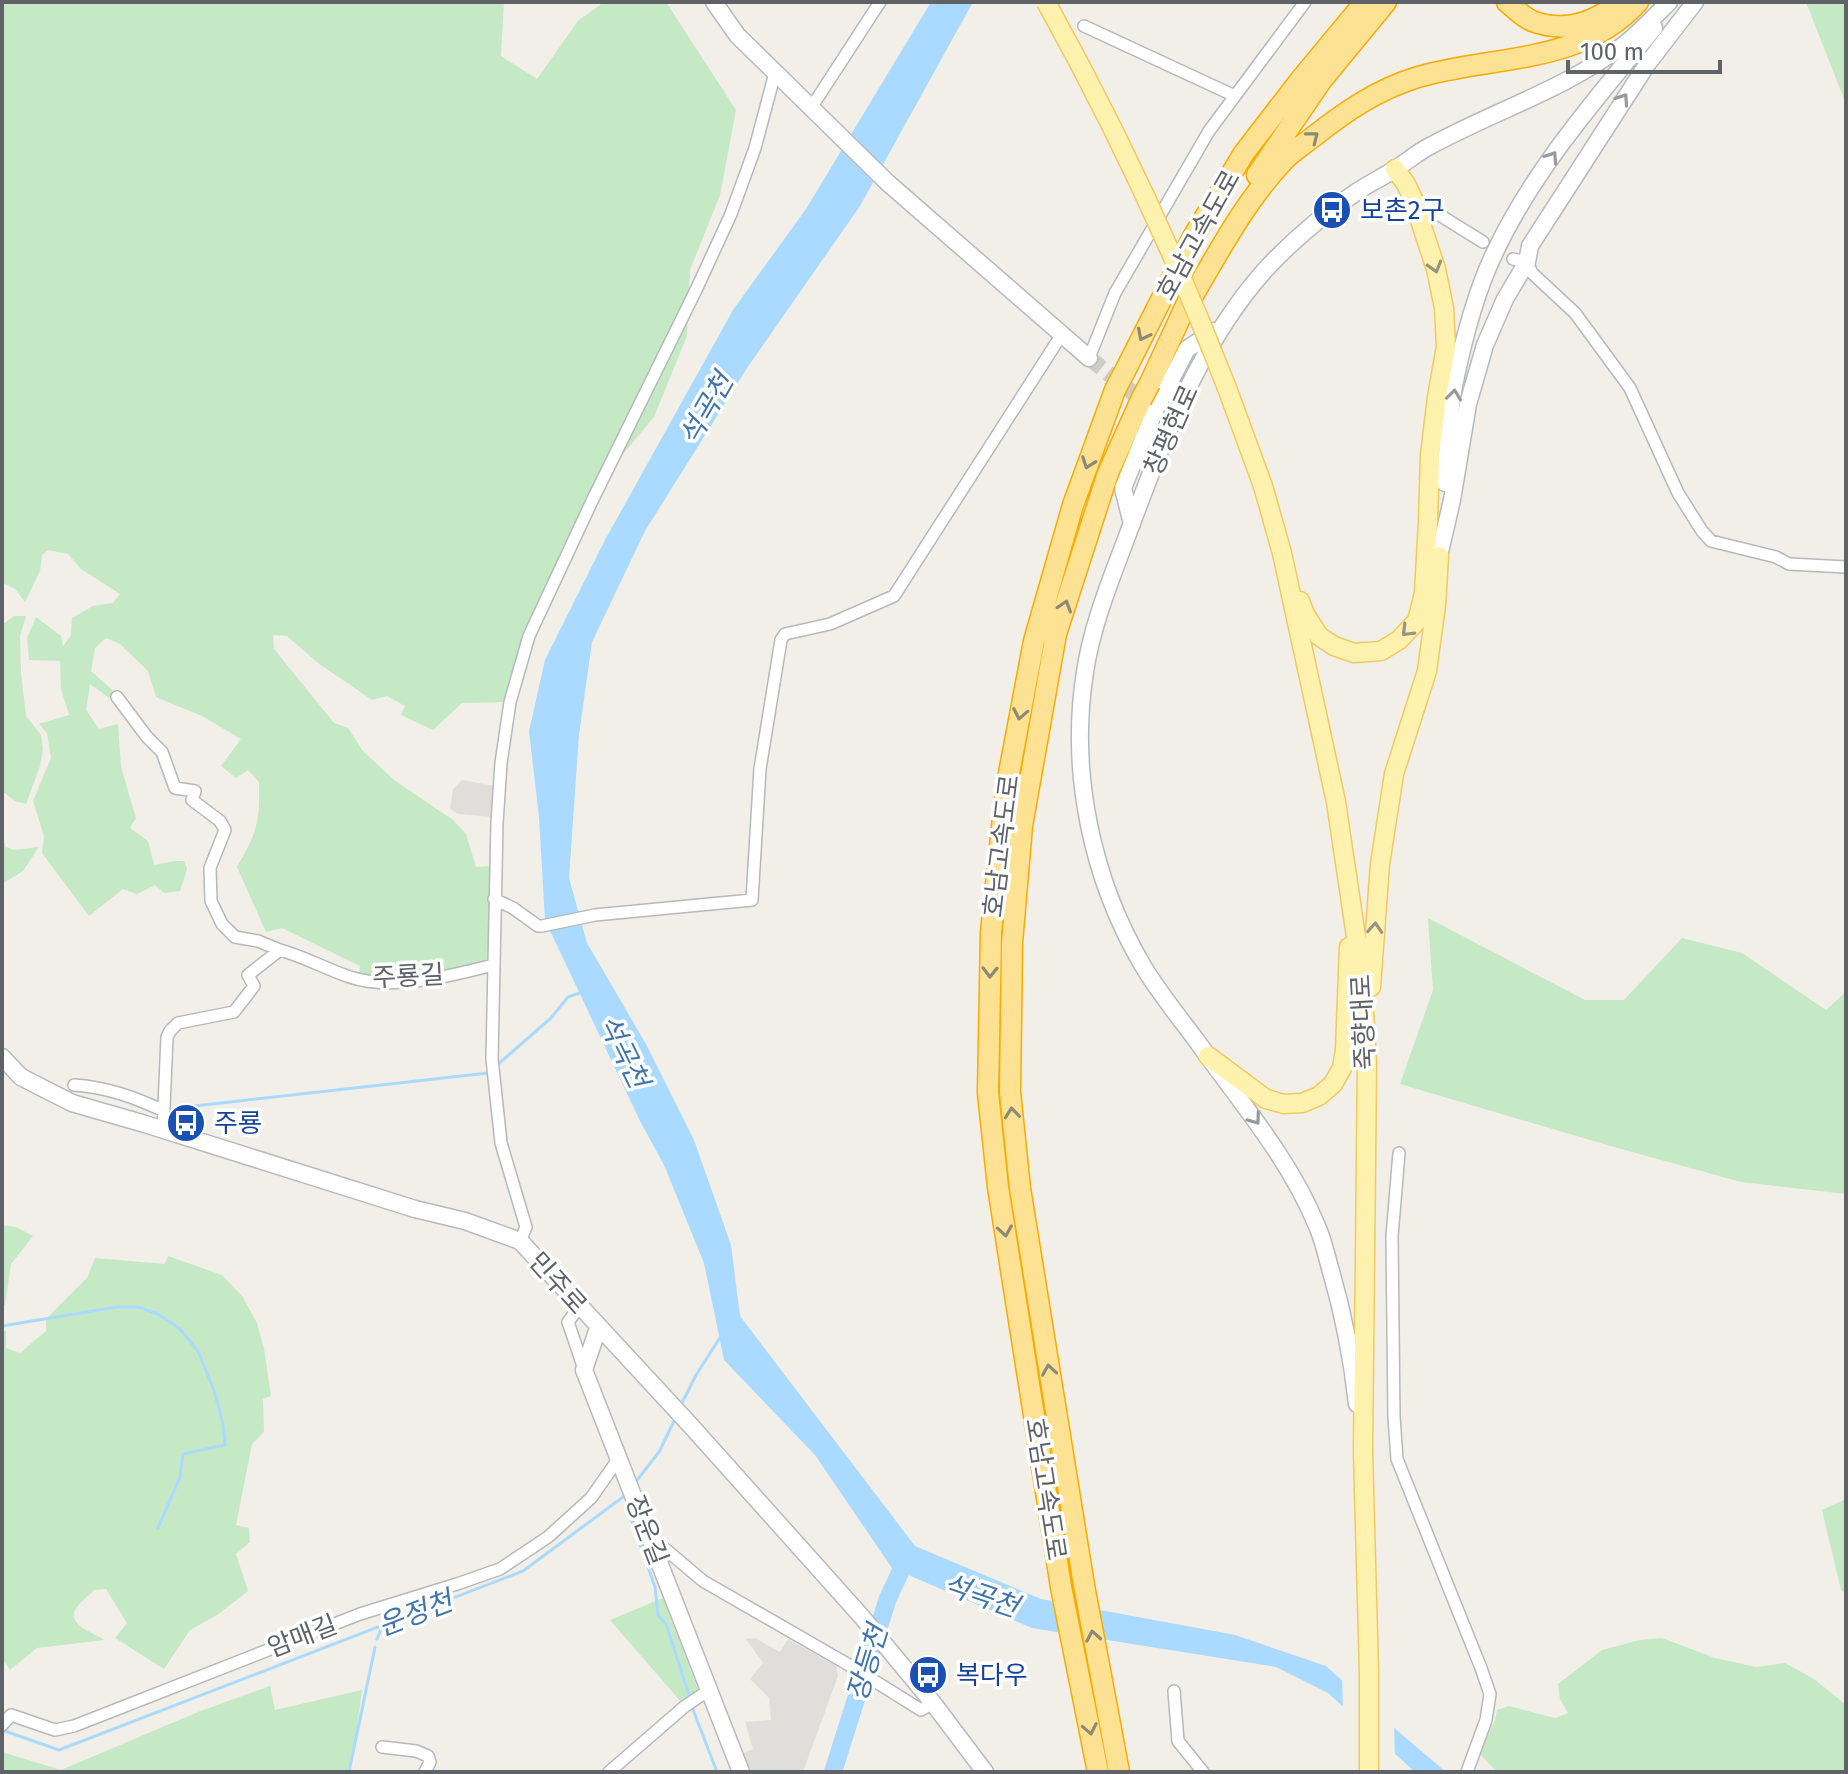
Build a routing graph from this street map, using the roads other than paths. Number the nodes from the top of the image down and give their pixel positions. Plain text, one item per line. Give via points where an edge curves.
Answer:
1 (714, 2) edge
2 (880, 2) edge
3 (1046, 2) edge
4 (1305, 2) edge
5 (1348, 2) edge
6 (1365, 2) edge
7 (1386, 2) edge
8 (1507, 2) edge
9 (1619, 2) edge
10 (1638, 2) edge
11 (1670, 2) edge
12 (1695, 2) edge
13 (1084, 26) dead end
14 (775, 73) junction
15 (1301, 79) junction
16 (1235, 96) junction
17 (811, 108) junction
18 (1395, 169) junction
19 (1413, 199) junction
20 (1483, 242) dead end
21 (1520, 261) junction
22 (1184, 311) junction
23 (1062, 334) junction
24 (1089, 358) joint
25 (1282, 553) junction
26 (1439, 556) junction
27 (1846, 567) edge
28 (117, 697) dead end
29 (1350, 888) junction
30 (494, 899) junction
31 (280, 950) junction
32 (493, 965) junction
33 (1208, 1056) junction
34 (2, 1057) edge
35 (1367, 1062) junction
36 (74, 1085) dead end
37 (164, 1111) junction
38 (163, 1130) junction
39 (1399, 1153) dead end
40 (520, 1241) junction
41 (580, 1306) junction
42 (598, 1328) junction
43 (584, 1370) junction
44 (1363, 1452) junction
45 (621, 1464) junction
46 (648, 1534) junction
47 (1092, 1687) junction
48 (709, 1690) junction
49 (1174, 1691) dead end
50 (933, 1703) junction
51 (5, 1722) edge
52 (382, 1747) dead end
53 (1368, 1770) edge
54 (1468, 1771) edge
55 (425, 1772) edge
56 (609, 1772) edge
57 (741, 1772) edge
58 (985, 1772) edge
59 (1098, 1772) edge
60 (1119, 1772) edge
61 (1203, 1772) edge

1 - 14 main road via 737,35
2 - 17 street
3 - 25 main road, 죽향대로, bridge via 1138,177 1196,310 1263,486
4 - 16 street
5 - 15 highway
6 - 15 highway, 호남고속도로
7 - 22 highway, 호남고속도로 via 1321,81 1237,204
8 - 9 highway via 1529,20 1558,27 1601,17
22 -> 10 highway via 1249,204 1286,158 1363,100 1448,69 1570,46 1604,30
11 - 18 main road, 창평현로 via 1625,44 1567,80 1428,147
26 -> 11 main road via 1454,388 1494,253 1567,136
21 -> 12 main road via 1648,63
13 - 16 street
14 - 17 main road
14 - 30 street via 731,214 529,636 510,702 501,763
15 -> 47 highway, 호남고속도로, bridge via 1244,153 1193,237 1115,390 1073,505 1034,641 1006,789 991,932 988,1093 1061,1587
16 - 24 street via 1115,293
17 - 23 main road via 888,183
18 - 19 main road
18 - 33 main road, 창평현로 via 1319,220 1267,268 1225,323 1172,423 1093,636 1085,673 1081,766 1101,875 1145,969
19 - 20 street
19 -> 25 main road via 1436,269 1446,347 1430,455 1424,593 1417,621 1381,651 1354,653 1334,646 1319,636 1305,614
21 - 26 main road via 1485,345 1468,404
21 - 27 street via 1575,313 1630,388 1678,493 1711,541 1789,564
47 -> 22 highway, 호남고속도로 via 1084,1585 1020,1188 1010,1092 1012,943 1022,826 1056,634 1108,473
23 - 24 main road
23 - 30 street via 894,596 830,624 785,634 781,640 760,769 752,900 586,916 538,926
25 - 29 main road, 죽향대로 via 1331,774
35 -> 26 main road via 1380,864 1394,774 1427,671
28 - 31 street, 주룡길 via 162,752 175,788 195,791 192,800 225,830 210,868 211,901 222,924 235,937
29 - 33 main road via 1345,1050 1333,1084 1302,1103 1284,1104 1266,1099
29 - 35 main road, 죽향대로
30 - 32 street
31 - 32 street, 주룡길 via 370,981 412,981
31 - 37 street via 248,975 254,986 234,1012 178,1023 170,1031
32 - 40 street via 493,1075 501,1143 526,1227
33 -> 44 main road, 창평현로 via 1295,1180 1319,1229 1341,1303
34 - 38 main road, 민주로 via 21,1077 72,1103
35 - 44 main road, 죽향대로
36 - 37 street via 114,1090
37 - 38 street
38 - 40 main road, 민주로
39 - 54 street via 1392,1236 1397,1459 1490,1694
40 - 41 main road, 민주로
41 - 42 main road, 민주로
41 - 43 street, 장운길 via 568,1322
42 - 43 main road
42 - 50 main road, 민주로 via 862,1617
43 - 45 main road, 장운길
44 - 53 main road, 죽향대로
45 - 46 main road, 장운길
45 - 51 street, 암매길 via 548,1537 500,1569 360,1614 74,1726 55,1730 11,1715
46 - 48 main road, 장운길
46 - 50 street via 703,1581 921,1710
47 -> 59 highway, 호남고속도로
47 - 60 highway, 호남고속도로
48 - 56 street
48 - 57 main road, 장운길
49 - 61 street via 1178,1741
50 - 58 main road, 민주로
52 - 55 street via 428,1756

